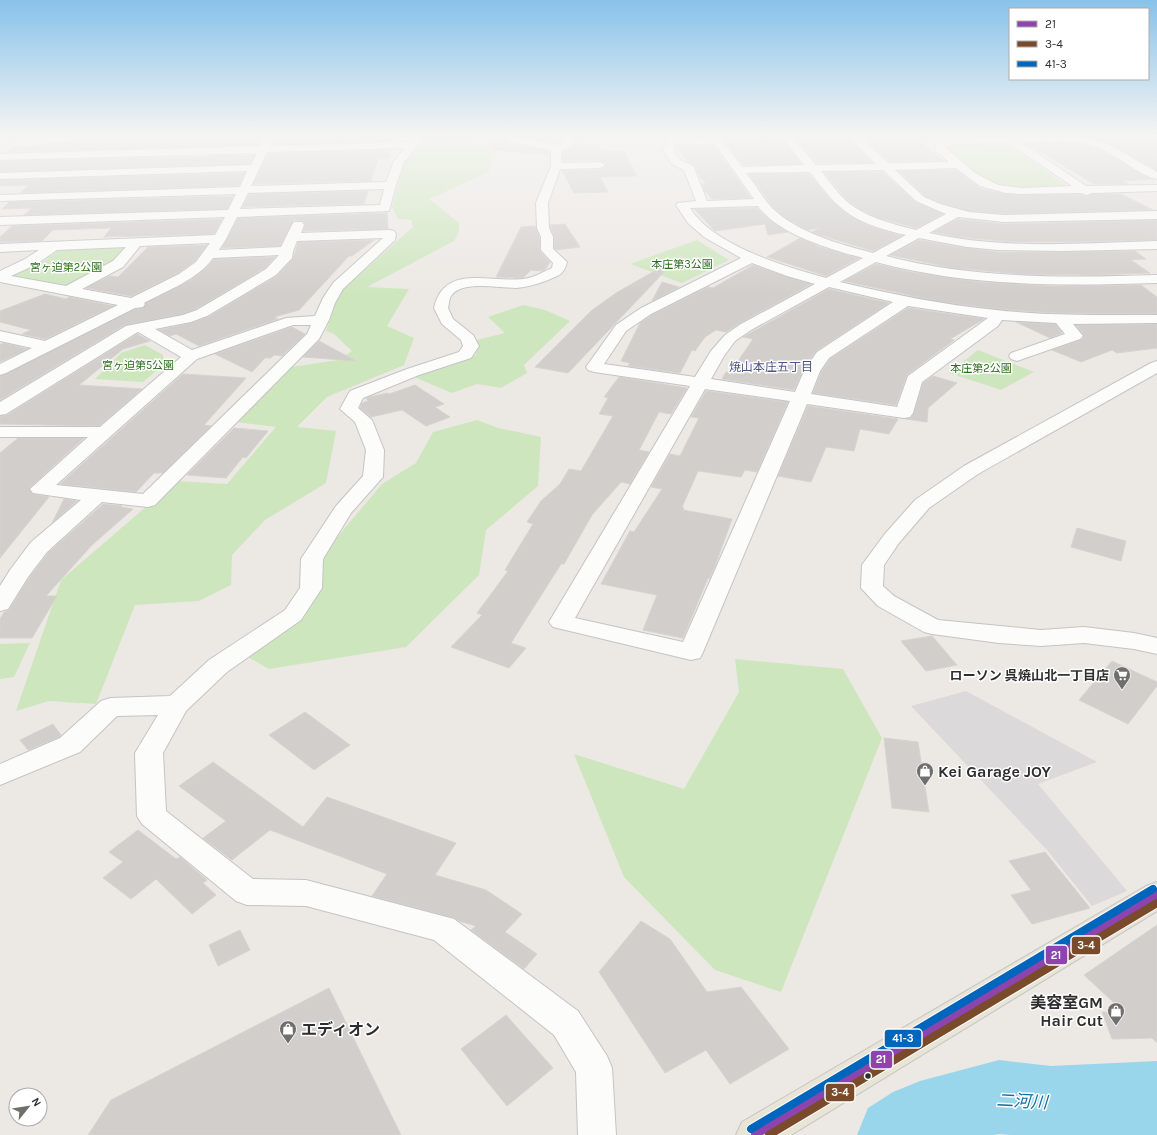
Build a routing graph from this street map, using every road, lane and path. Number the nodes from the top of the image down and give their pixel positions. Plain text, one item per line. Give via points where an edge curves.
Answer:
1 (104, 188) edge
2 (303, 188) edge
3 (389, 188) edge
4 (547, 188) edge
5 (697, 188) edge
6 (751, 188) edge
7 (830, 188) edge
8 (907, 188) edge
9 (998, 188) edge
10 (1081, 188) edge
11 (1157, 188) edge
12 (244, 190) junction
13 (1084, 190) junction
14 (99, 194) junction
15 (0, 198) edge
16 (762, 202) junction
17 (703, 204) junction
18 (304, 210) junction
19 (233, 213) junction
20 (955, 214) junction
21 (1157, 215) edge
22 (1124, 216) junction
23 (79, 218) junction
24 (0, 221) edge
25 (1150, 232) edge
26 (916, 234) junction
27 (220, 239) junction
28 (136, 243) junction
29 (290, 244) junction
30 (1157, 245) edge
31 (54, 246) junction
32 (0, 248) edge
33 (210, 254) junction
34 (755, 258) junction
35 (873, 258) junction
36 (0, 277) edge
37 (1157, 279) edge
38 (827, 283) junction
39 (68, 291) junction
40 (905, 302) junction
41 (133, 303) junction
42 (156, 307) dead end
43 (997, 315) junction
44 (1060, 318) junction
45 (1157, 319) edge
46 (322, 320) junction
47 (140, 327) junction
48 (0, 336) edge
49 (47, 346) junction
50 (191, 356) junction
51 (1017, 356) dead end
52 (1157, 366) edge
53 (0, 370) edge
54 (700, 383) junction
55 (800, 398) junction
56 (0, 410) edge
57 (0, 432) edge
58 (105, 432) junction
59 (98, 495) junction
60 (0, 604) edge
61 (1157, 646) edge
62 (176, 705) junction
63 (0, 775) edge
64 (1157, 895) edge
65 (597, 1135) edge
66 (754, 1135) edge

1 - 14 street
2 - 12 street
3 - 18 street via 385,208
4 - 62 street via 542,202 543,228 547,237 547,250 560,262 558,270 524,283 460,284 446,293 441,308 447,321 468,338 471,346 465,355 356,395 349,409 363,420 375,450 373,477 343,510 312,559 311,588 293,615 218,666
5 - 17 street
6 - 16 street
7 - 26 street via 846,206 863,216
8 - 20 street via 920,200
9 - 13 street via 1021,191
10 - 13 street
11 - 13 street
12 - 14 street
12 - 19 street
13 - 22 street
14 - 15 street
14 - 23 street
16 - 17 street
16 - 35 street via 769,211 789,226 812,237
17 - 34 street via 682,205 691,219 713,236
18 - 19 street
18 - 29 street
19 - 23 street
19 - 27 street
20 - 22 street via 1000,219
20 - 26 street
21 - 22 street
22 - 25 street
23 - 24 street
23 - 31 street
26 - 30 street via 995,246 1038,248
26 - 35 street
27 - 28 street
27 - 33 street
28 - 31 street
28 - 39 street via 118,264
29 - 33 street
29 - 46 street via 390,234 389,240 333,293
29 - 47 street via 285,258 271,272 202,313 186,319
31 - 32 street
31 - 36 street
33 - 41 street via 201,265 184,277
34 - 38 street
34 - 54 street via 646,310 621,328 594,367
35 - 37 street via 954,273 1006,279
35 - 38 street
36 - 39 street
38 - 40 street
38 - 54 street via 730,338
39 - 41 street
40 - 43 street
40 - 55 street via 823,355 812,371
41 - 42 street
41 - 49 street
43 - 44 street
43 - 55 street via 994,323 914,380 904,413
44 - 45 street
44 - 51 street via 1075,336
46 - 50 street via 291,321
46 - 59 street via 314,336 148,501
47 - 50 street
47 - 56 street via 131,329
48 - 49 street
49 - 53 street
50 - 58 street
52 - 61 street via 971,470 922,504 891,539 873,566 872,588 886,601 932,627 1040,638 1084,636
54 - 55 street
54 - 55 street via 561,622 691,652
57 - 58 street
58 - 59 street via 40,489
59 - 60 street via 39,547
62 - 63 street via 110,707 70,745
62 - 65 street via 149,754 152,816 247,892 306,893 444,929 566,1023 594,1068
64 - 66 main road

